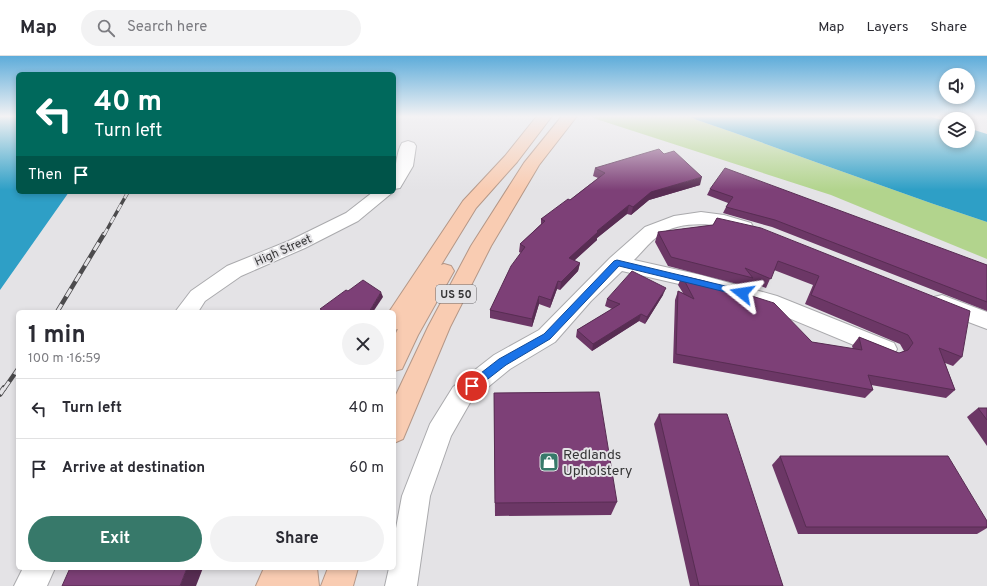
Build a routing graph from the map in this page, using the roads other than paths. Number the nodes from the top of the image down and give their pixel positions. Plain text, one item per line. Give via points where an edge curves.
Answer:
1 (525, 141) edge
2 (550, 141) edge
3 (408, 146) dead end
4 (396, 181) edge
5 (381, 194) edge
6 (469, 205) junction
7 (764, 232) edge
8 (617, 263) junction
9 (920, 294) edge
10 (188, 310) edge
11 (396, 319) edge
12 (987, 321) edge
13 (891, 351) edge
14 (396, 358) edge
15 (396, 426) edge
16 (39, 570) edge
17 (279, 570) edge
18 (302, 570) edge
19 (342, 570) edge
20 (30, 586) edge
21 (272, 586) edge
22 (303, 586) edge
23 (337, 586) edge
24 (401, 586) edge

1 - 6 highway, US 50
2 - 15 highway, US 50 via 532,163 481,246 439,327
3 - 4 street via 405,166
5 - 10 street, High Street via 352,217 298,244 234,271 198,296
6 - 11 highway, US 50
6 - 14 highway via 462,240 407,333
7 - 8 street via 724,220 701,218 674,222 652,231
8 - 13 street via 769,300
8 - 24 street via 547,336 502,362 462,394 439,432 416,496
9 - 12 street
16 - 20 street
17 - 21 highway
18 - 22 highway
19 - 23 highway

